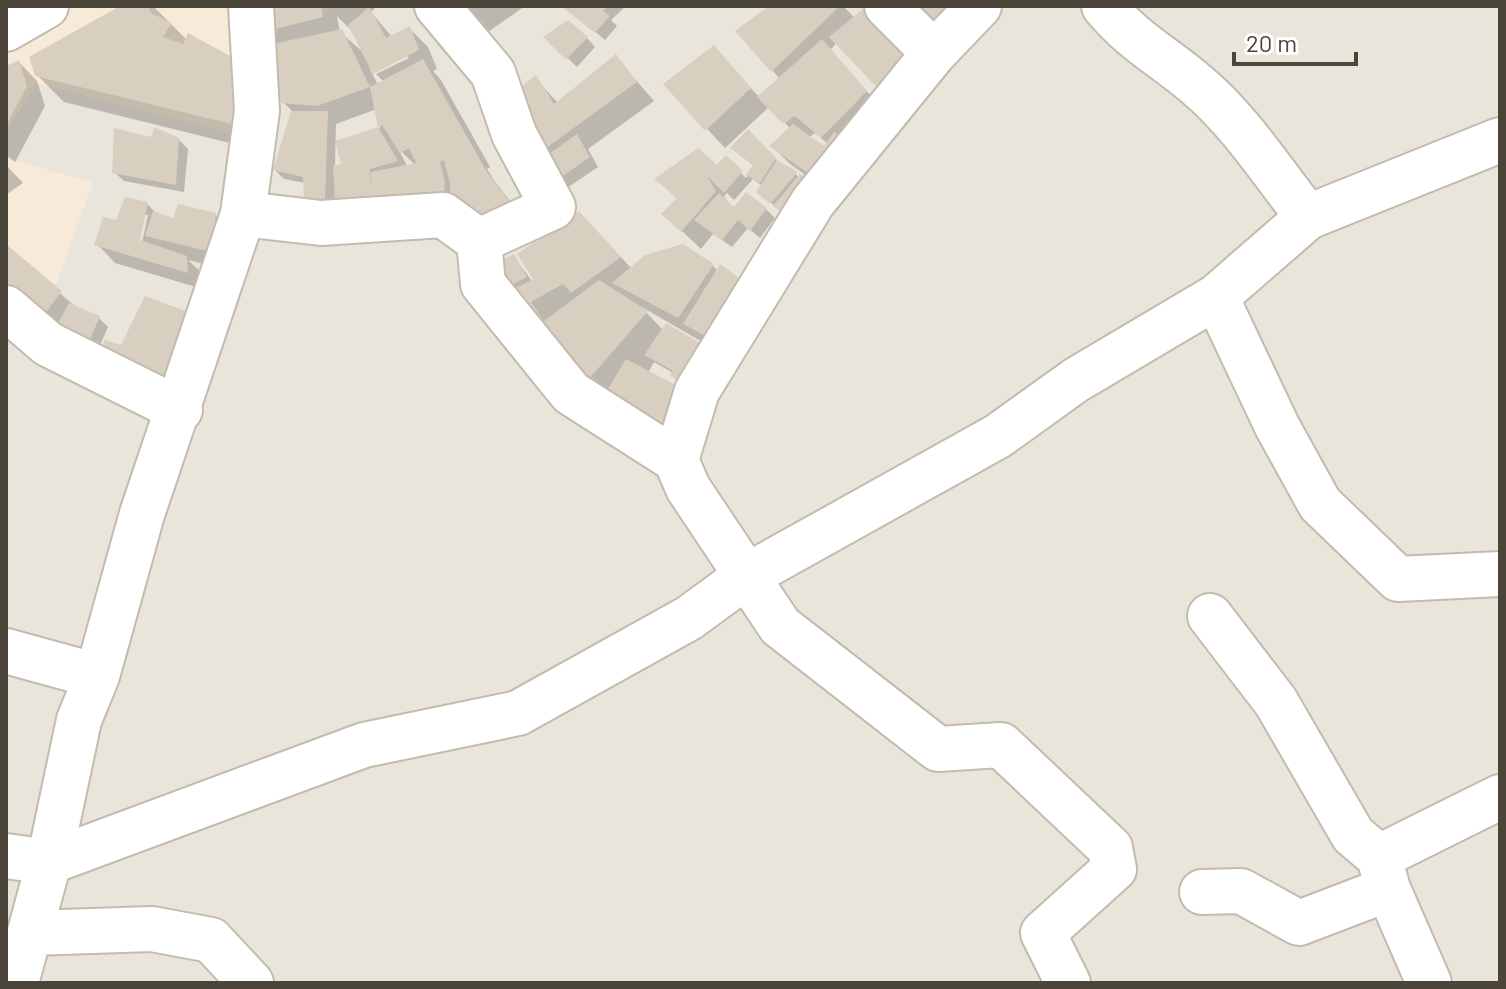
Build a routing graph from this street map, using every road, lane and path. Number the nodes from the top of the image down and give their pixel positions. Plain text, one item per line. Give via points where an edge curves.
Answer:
1 (46, 6) edge
2 (251, 6) edge
3 (437, 6) edge
4 (887, 6) edge
5 (979, 6) edge
6 (1104, 6) edge
7 (6, 29) edge
8 (934, 53) junction
9 (1500, 140) edge
10 (243, 214) junction
11 (1308, 217) junction
12 (479, 241) junction
13 (1216, 297) junction
14 (6, 308) edge
15 (180, 410) junction
16 (676, 460) junction
17 (1500, 574) edge
18 (745, 577) junction
19 (1210, 616) dead end
20 (6, 651) edge
21 (97, 676) junction
22 (1500, 797) edge
23 (6, 856) edge
24 (49, 862) junction
25 (1384, 873) junction
26 (1202, 892) dead end
27 (31, 933) junction
28 (16, 983) edge
29 (251, 983) edge
30 (1068, 983) edge
31 (1429, 983) edge

1 - 7 street
2 - 10 street via 257,111
3 - 12 street via 493,73 514,134 553,207
4 - 8 street
5 - 8 street
6 - 11 street via 1128,35 1198,86
8 - 16 street via 813,202 697,391
9 - 11 street
10 - 12 street via 321,223 443,215
10 - 15 street
11 - 13 street
12 - 16 street via 483,284 571,393
13 - 17 street via 1320,504 1398,579
13 - 18 street via 1076,380 998,436
14 - 15 street via 48,344
15 - 21 street via 142,514
16 - 18 street
18 - 24 street via 689,618 518,713 364,745
18 - 30 street via 780,626 938,749 1001,745 1110,848 1114,869 1043,933
19 - 25 street via 1276,702 1353,835
20 - 21 street
21 - 24 street via 79,720
22 - 25 street
23 - 24 street
24 - 27 street
25 - 26 street via 1299,923 1241,891
25 - 31 street
27 - 28 street
27 - 29 street via 152,929 211,940

